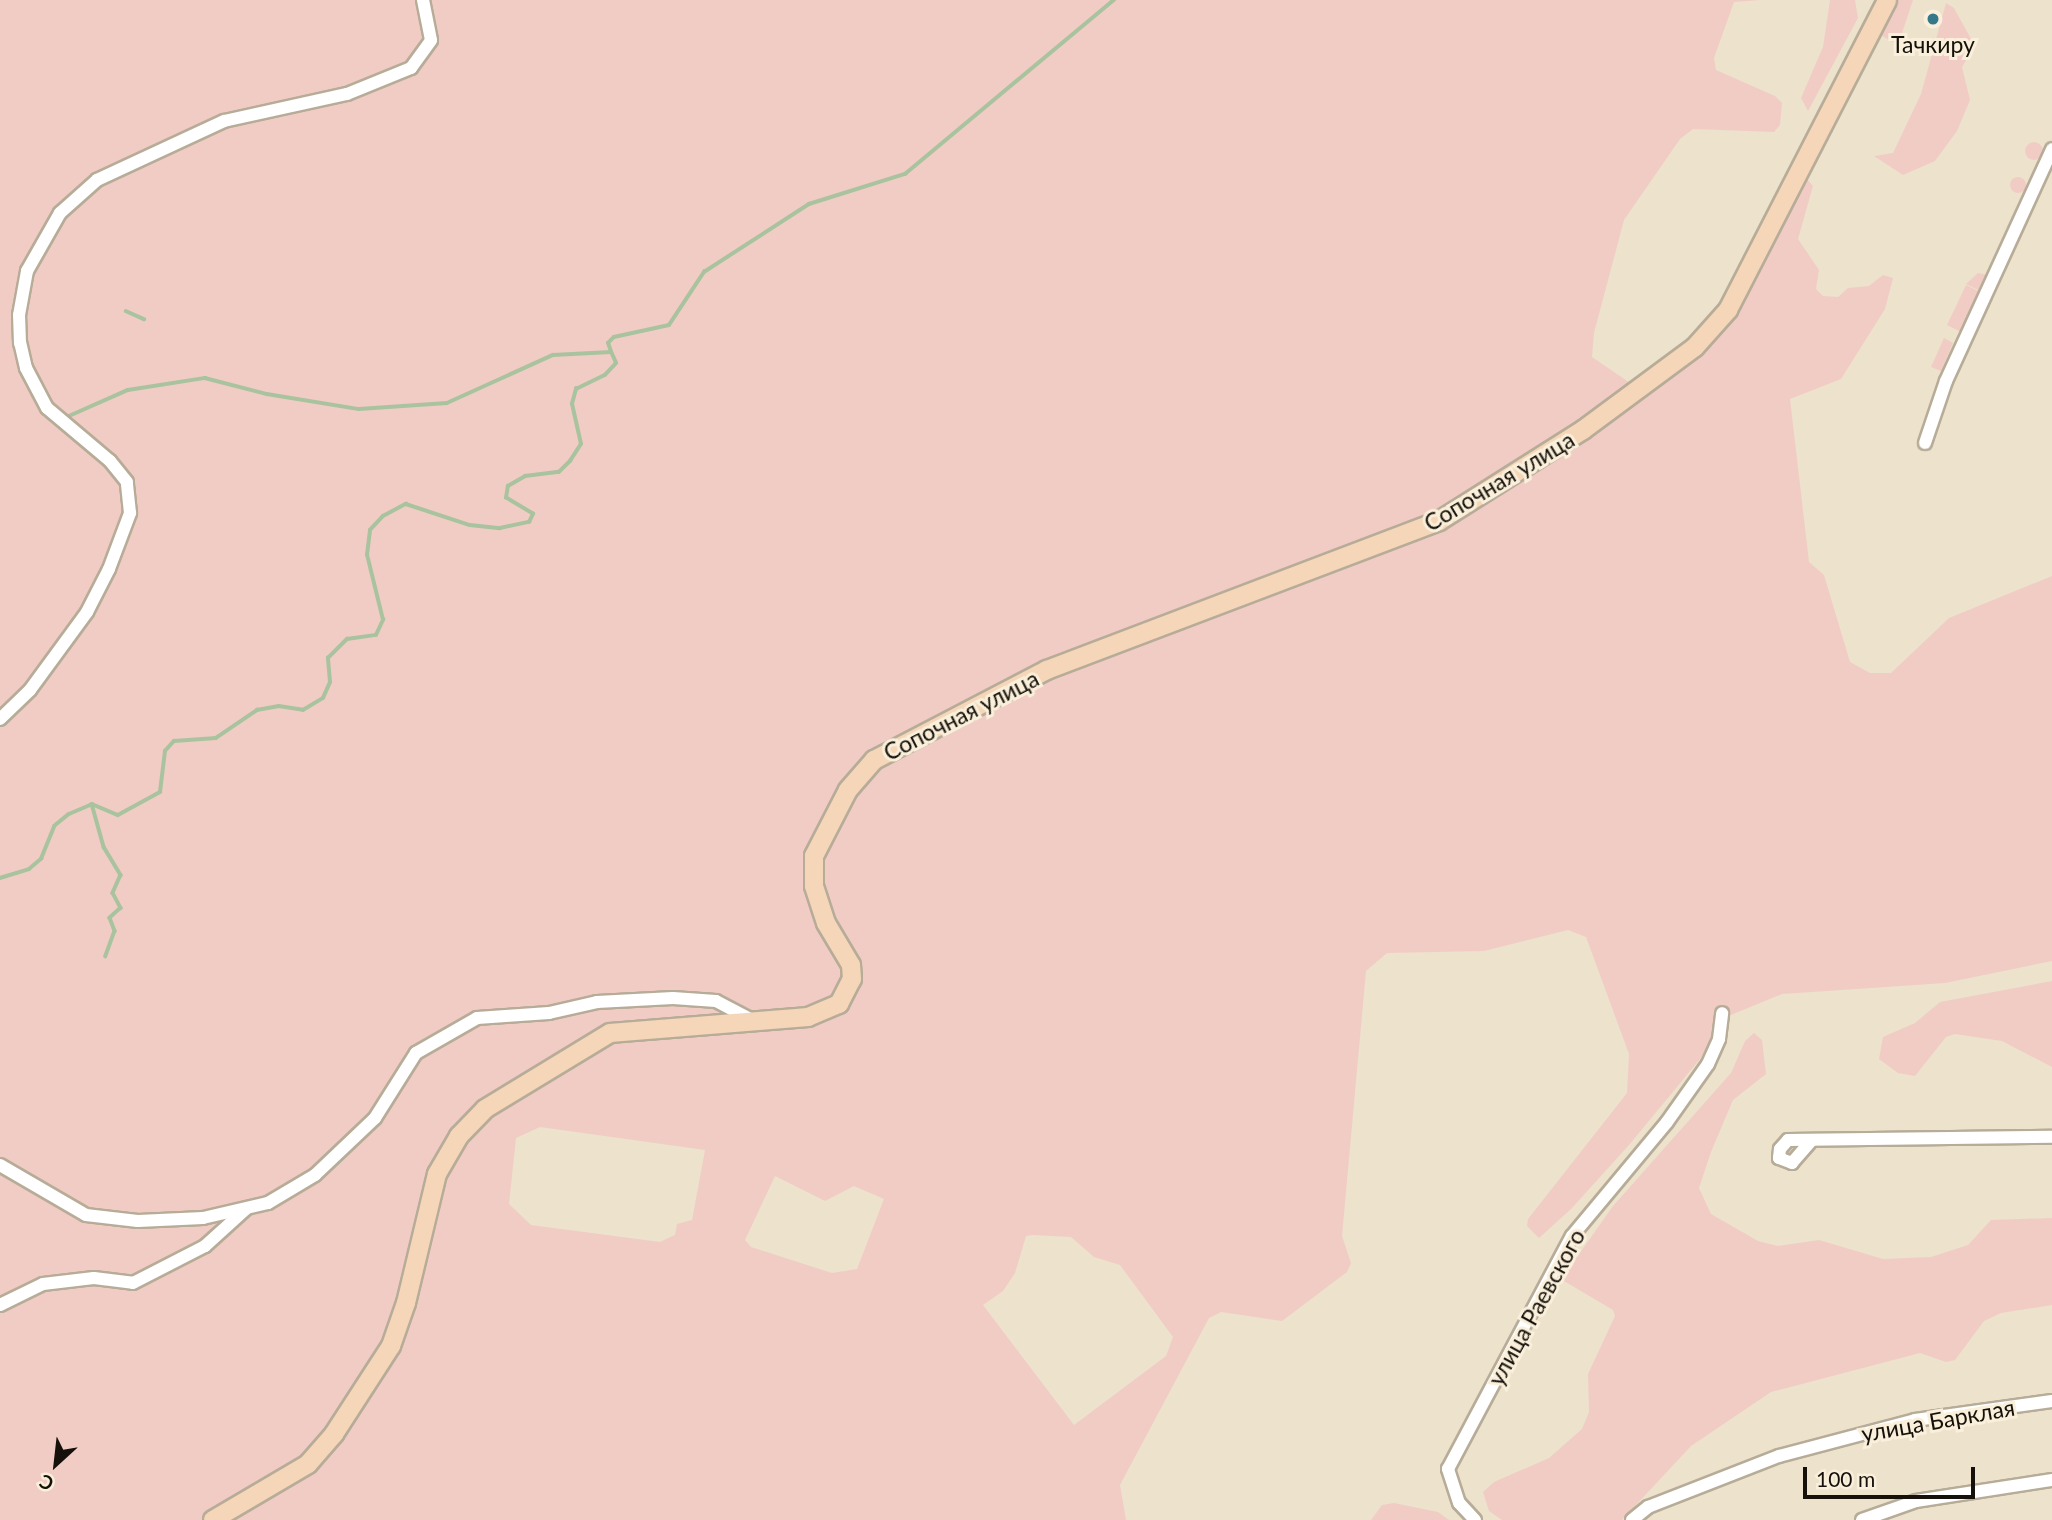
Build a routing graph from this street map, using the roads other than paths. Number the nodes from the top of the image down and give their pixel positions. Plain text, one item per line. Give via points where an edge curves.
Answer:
1 (423, 0) edge
2 (1887, 0) edge
3 (2052, 149) edge
4 (1925, 443) dead end
5 (0, 719) edge
6 (1722, 1013) dead end
7 (752, 1020) junction
8 (2052, 1137) edge
9 (1811, 1141) dead end
10 (0, 1165) edge
11 (246, 1209) junction
12 (0, 1305) edge
13 (2052, 1401) edge
14 (2052, 1480) edge
15 (213, 1520) edge
16 (1475, 1520) edge
17 (1632, 1520) edge
18 (1862, 1520) edge

1 - 5 street via 431,40 411,68 347,94 224,121 97,180 60,213 27,271 19,315 26,369 47,408 110,461 127,482 130,513 109,569 86,612 30,690
2 - 7 main road, Сопочная улица via 1728,310 1695,347 1573,437 1439,521 1047,670 874,760 834,814 813,869 826,923 851,965 846,993 829,1012
3 - 4 street via 1950,373
6 - 16 street, улица Раевского via 1719,1039 1709,1064 1572,1236 1448,1469 1459,1503
7 - 11 street via 716,1001 673,998 597,1002 549,1013 477,1018 416,1053 375,1118 315,1175 268,1203
7 - 15 main road, Сопочная улица via 610,1033 485,1109 459,1136 437,1174 391,1346 334,1434 308,1464
8 - 9 street
10 - 11 street via 86,1215 151,1221 203,1218
11 - 12 street via 205,1246 133,1283 94,1278 43,1284
13 - 17 street, улица Барклая via 1915,1420 1791,1452 1648,1507
14 - 18 street via 1916,1501

